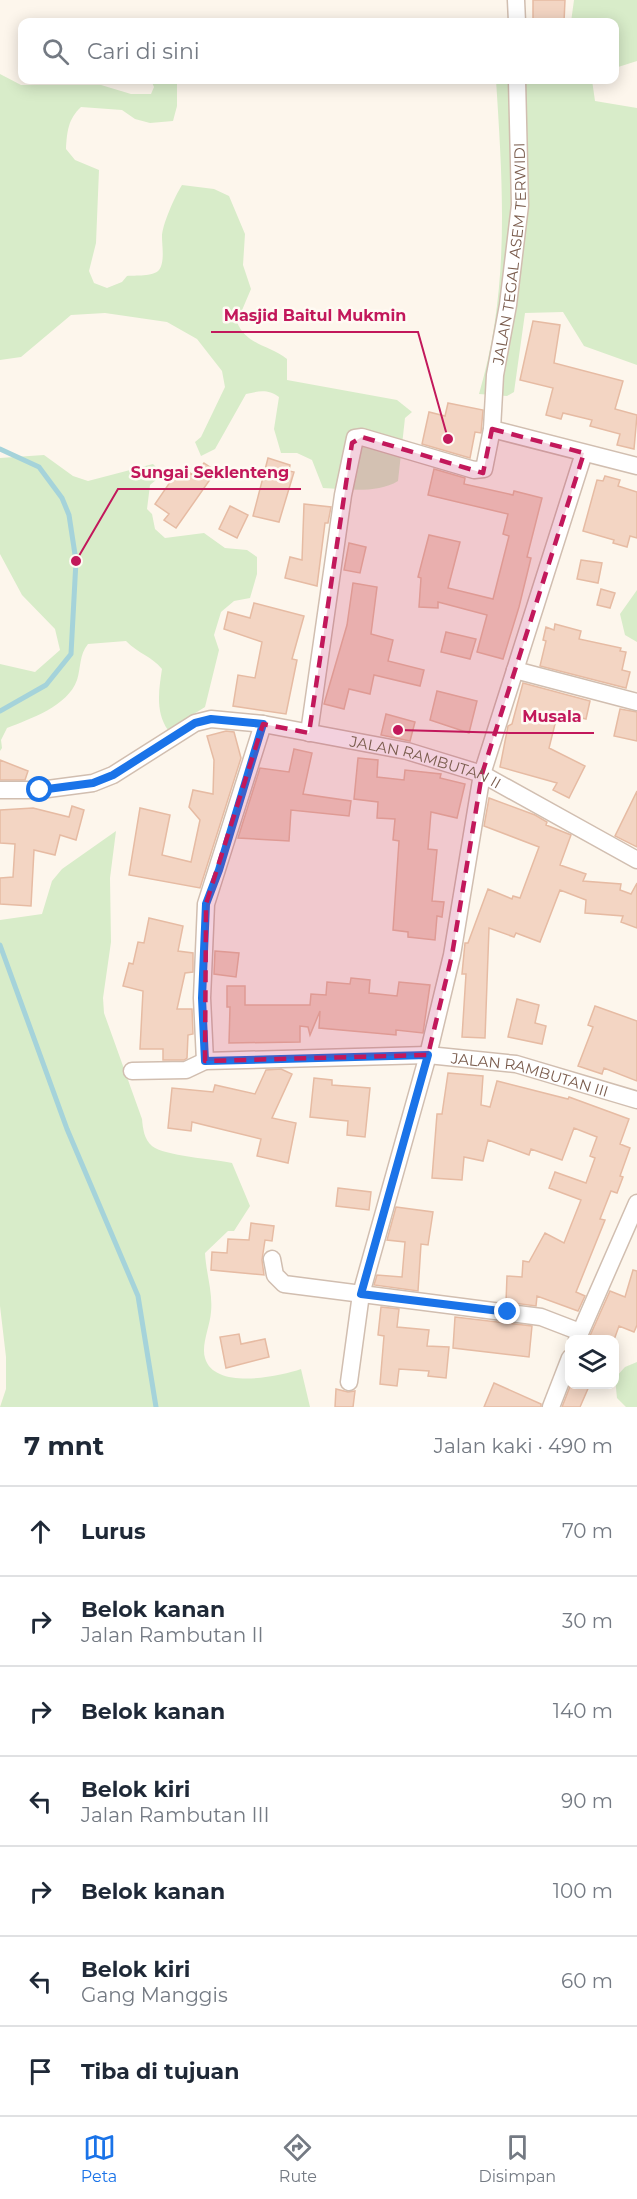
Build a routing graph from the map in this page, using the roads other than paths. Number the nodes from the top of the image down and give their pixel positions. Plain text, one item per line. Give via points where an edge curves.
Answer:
1 (516, 0) edge
2 (517, 18) edge
3 (517, 84) edge
4 (492, 429) junction
5 (584, 453) junction
6 (637, 466) edge
7 (515, 670) junction
8 (637, 702) edge
9 (263, 724) junction
10 (309, 733) junction
11 (482, 774) junction
12 (0, 790) edge
13 (637, 860) edge
14 (428, 1055) junction
15 (205, 1061) junction
16 (132, 1071) dead end
17 (637, 1100) edge
18 (637, 1203) edge
19 (272, 1259) dead end
20 (361, 1294) junction
21 (576, 1335) edge
22 (578, 1335) edge
23 (565, 1372) edge
24 (348, 1382) dead end
25 (551, 1407) edge

1 - 2 street
3 - 4 street, JALAN TEGAL ASEM TERWIDI via 520,204 495,375
4 - 5 street
4 - 10 street, JALAN TEGAL ASEM TERWIDI via 484,469 478,470 355,438
5 - 6 street
5 - 7 street
7 - 8 street
7 - 11 street
9 - 10 street, JALAN RAMBUTAN II
9 - 12 street, JALAN RAMBUTAN II via 211,719 195,723 113,775 93,783 40,790
9 - 15 street via 206,904 202,998
10 - 11 street, JALAN RAMBUTAN II via 406,751
11 - 13 street, JALAN RAMBUTAN II
11 - 14 street via 452,955
14 - 15 street, JALAN RAMBUTAN III
14 - 17 street, JALAN RAMBUTAN III via 516,1064
14 - 20 street
15 - 16 street, JALAN RAMBUTAN III via 186,1070
18 - 22 street
19 - 20 street via 275,1275 284,1284
20 - 21 street via 541,1317
20 - 24 street
23 - 25 street

